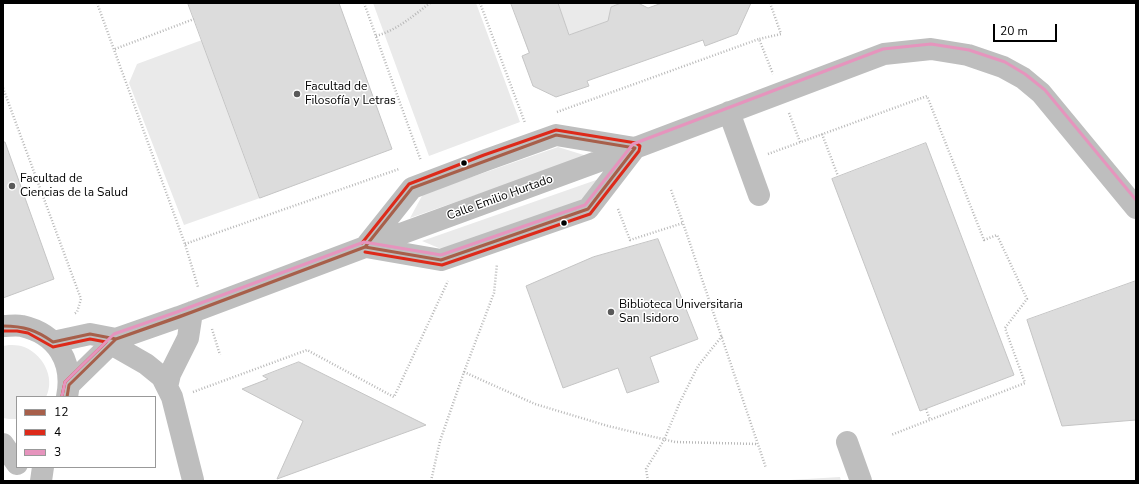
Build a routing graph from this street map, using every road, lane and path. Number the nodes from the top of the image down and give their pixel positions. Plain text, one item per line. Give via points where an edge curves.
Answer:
1 (97, 3) edge
2 (364, 3) edge
3 (430, 3) edge
4 (480, 3) edge
5 (770, 3) edge
6 (194, 19) dead end
7 (376, 36) junction
8 (114, 49) junction
9 (773, 75) dead end
10 (3, 88) edge
11 (786, 106) dead end
12 (729, 112) junction
13 (525, 124) dead end
14 (822, 134) junction
15 (800, 142) junction
16 (635, 148) junction
17 (768, 154) dead end
18 (421, 161) dead end
19 (838, 176) dead end
20 (671, 190) dead end
21 (759, 195) dead end
22 (1136, 208) edge
23 (618, 209) dead end
24 (683, 223) junction
25 (365, 247) junction
26 (498, 260) dead end
27 (450, 277) dead end
28 (75, 286) dead end
29 (196, 302) junction
30 (210, 323) dead end
31 (3, 326) edge
32 (722, 336) junction
33 (53, 342) junction
34 (114, 342) junction
35 (220, 356) dead end
36 (464, 372) junction
37 (167, 387) junction
38 (68, 391) edge
39 (193, 392) dead end
40 (926, 409) dead end
41 (930, 420) junction
42 (891, 435) dead end
43 (3, 439) edge
44 (16, 440) edge
45 (664, 440) junction
46 (847, 442) dead end
47 (3, 444) edge
48 (758, 444) junction
49 (16, 463) edge
50 (19, 468) edge
51 (43, 468) edge
52 (766, 468) dead end
53 (193, 480) edge
54 (25, 481) edge
55 (41, 481) edge
56 (431, 481) edge
57 (648, 481) edge
58 (861, 481) edge

1 - 8 path
2 - 7 path
3 - 7 path via 401,25
4 - 13 path
5 - 9 path via 781,34 759,38
6 - 8 path
7 - 18 path
8 - 29 path via 185,244
10 - 28 path
11 - 15 path
12 - 16 street, Calle Emilio Hurtado
12 - 21 street
12 - 22 street, Calle Emilio Hurtado via 884,54 931,49 968,55 1003,67 1023,78 1041,93
14 - 15 path
14 - 19 path
14 - 41 path via 927,96 984,240 997,235 1027,299 1005,328 1025,383
15 - 17 path
16 - 25 street, Calle Emilio Hurtado
16 - 25 street via 556,135 486,160 412,188
16 - 25 street via 588,209 442,260
20 - 24 path
23 - 24 path via 630,240
24 - 32 path
25 - 29 street, Calle Emilio Hurtado
26 - 36 path via 494,293
27 - 39 path via 394,397 307,350
29 - 34 street, Calle Emilio Hurtado
29 - 37 street via 188,338 170,374
30 - 35 path
31 - 33 street via 20,325 38,331
32 - 45 path via 698,366
32 - 48 path
33 - 34 street via 90,334
33 - 38 street via 62,354 68,369
34 - 37 street via 162,377
34 - 38 street, Calle Emilio Hurtado
36 - 45 path via 535,404
36 - 56 path via 440,441
37 - 53 street via 172,397
40 - 41 path
41 - 42 path
43 - 44 street
45 - 48 path
45 - 57 path via 646,469
46 - 58 street
47 - 49 street
48 - 52 path
50 - 54 street
51 - 55 street

